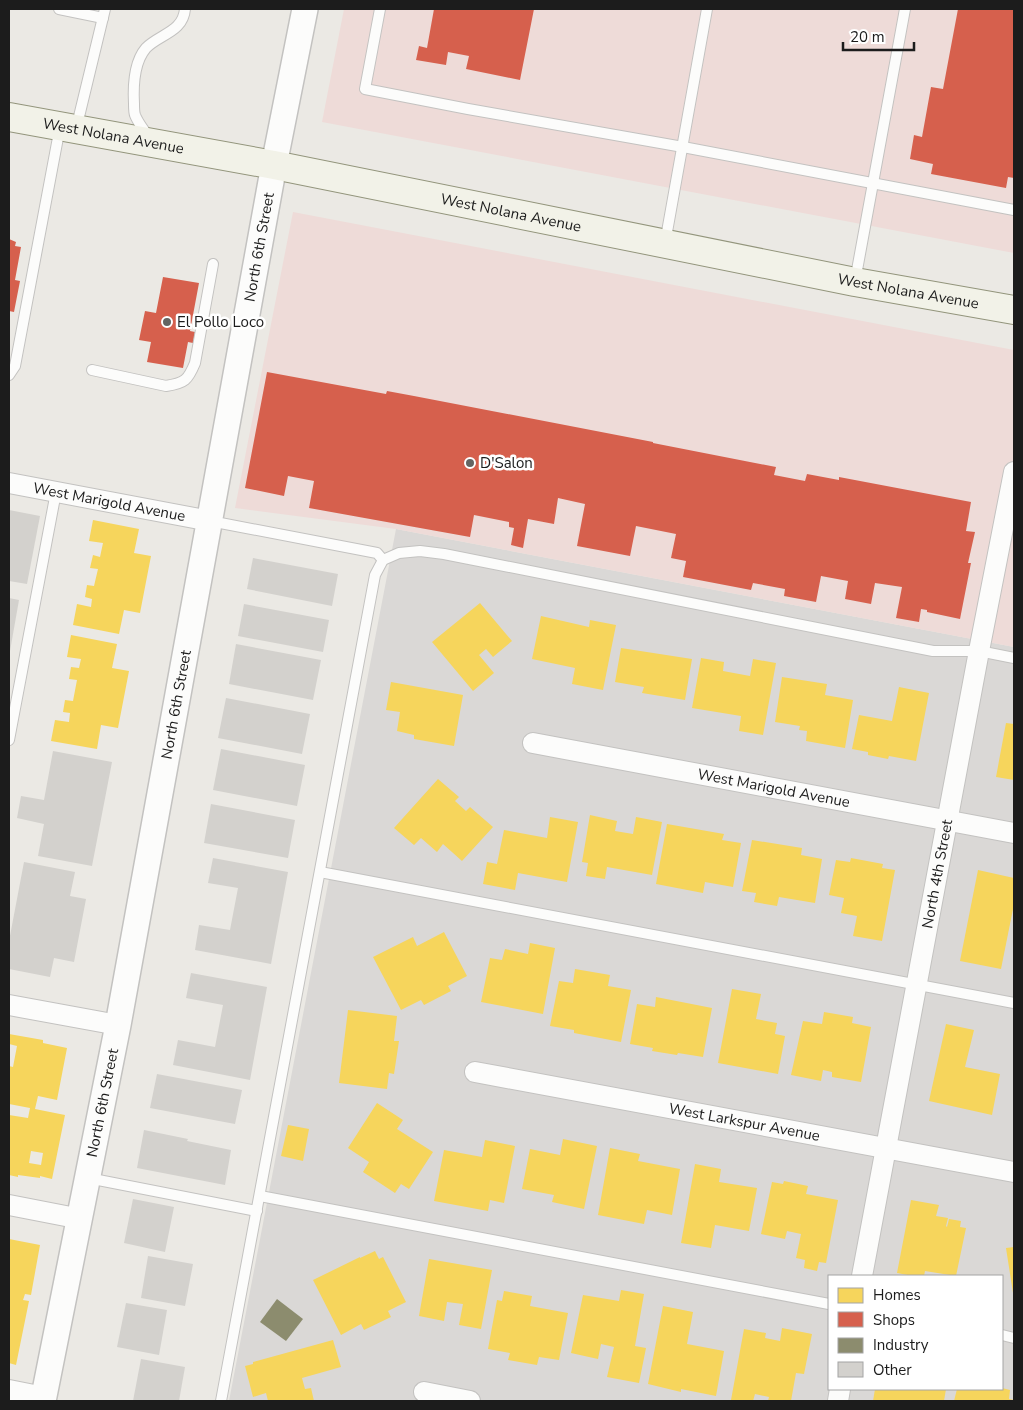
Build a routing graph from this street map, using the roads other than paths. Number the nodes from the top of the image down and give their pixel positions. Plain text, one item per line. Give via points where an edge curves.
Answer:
1 (59, 9) edge
2 (185, 9) edge
3 (305, 9) edge
4 (380, 9) edge
5 (707, 9) edge
6 (905, 9) edge
7 (104, 13) edge
8 (9, 117) edge
9 (68, 128) junction
10 (152, 143) junction
11 (683, 147) junction
12 (274, 165) junction
13 (873, 183) junction
14 (1014, 210) edge
15 (665, 244) junction
16 (213, 264) dead end
17 (855, 282) junction
18 (1014, 310) edge
19 (92, 370) dead end
20 (9, 375) edge
21 (1014, 472) edge
22 (9, 483) edge
23 (56, 492) junction
24 (210, 521) junction
25 (383, 560) junction
26 (979, 651) junction
27 (1014, 658) edge
28 (9, 740) edge
29 (533, 743) dead end
30 (947, 821) junction
31 (1014, 833) edge
32 (320, 872) junction
33 (916, 984) junction
34 (1014, 1003) edge
35 (9, 1005) edge
36 (118, 1025) junction
37 (475, 1072) dead end
38 (886, 1148) junction
39 (1014, 1172) edge
40 (88, 1178) junction
41 (260, 1196) junction
42 (9, 1205) edge
43 (257, 1211) junction
44 (81, 1219) junction
45 (862, 1275) edge
46 (828, 1304) edge
47 (9, 1390) edge
48 (424, 1392) dead end
49 (44, 1399) edge
50 (221, 1401) edge
51 (470, 1401) edge

1 - 7 lane
2 - 10 lane via 184,17 174,30 145,49 137,66 133,89 134,114
3 - 12 street, North 6th Street
4 - 11 lane via 365,89
5 - 11 lane
6 - 13 lane
7 - 9 lane
8 - 9 main road, West Nolana Avenue
9 - 10 main road, West Nolana Avenue
9 - 20 lane via 15,366
10 - 12 main road, West Nolana Avenue
11 - 13 lane
11 - 15 lane
12 - 15 main road, West Nolana Avenue
12 - 24 street, North 6th Street
13 - 14 lane
13 - 17 lane
15 - 17 main road, West Nolana Avenue
16 - 19 lane via 190,375 179,384 166,386
17 - 18 main road, West Nolana Avenue
21 - 26 street, North 4th Street
22 - 23 street, West Marigold Avenue
23 - 24 street, West Marigold Avenue
23 - 28 lane
24 - 25 lane via 377,553
24 - 36 street, North 6th Street
25 - 26 lane via 399,553 444,554 933,651
25 - 32 lane via 375,575
26 - 27 lane
26 - 30 street, North 4th Street
29 - 30 street, West Marigold Avenue
30 - 31 street, West Marigold Avenue
30 - 33 street, North 4th Street
32 - 33 lane
32 - 41 lane
33 - 34 lane
33 - 38 street, North 4th Street
35 - 36 street
36 - 40 street, North 6th Street
37 - 38 street, West Larkspur Avenue
38 - 39 street, West Larkspur Avenue
38 - 45 street, North 4th Street
40 - 43 lane
40 - 44 street, North 6th Street
41 - 43 lane
41 - 46 lane
42 - 44 street
43 - 50 lane
44 - 49 street, North 6th Street
47 - 49 street
48 - 51 street

